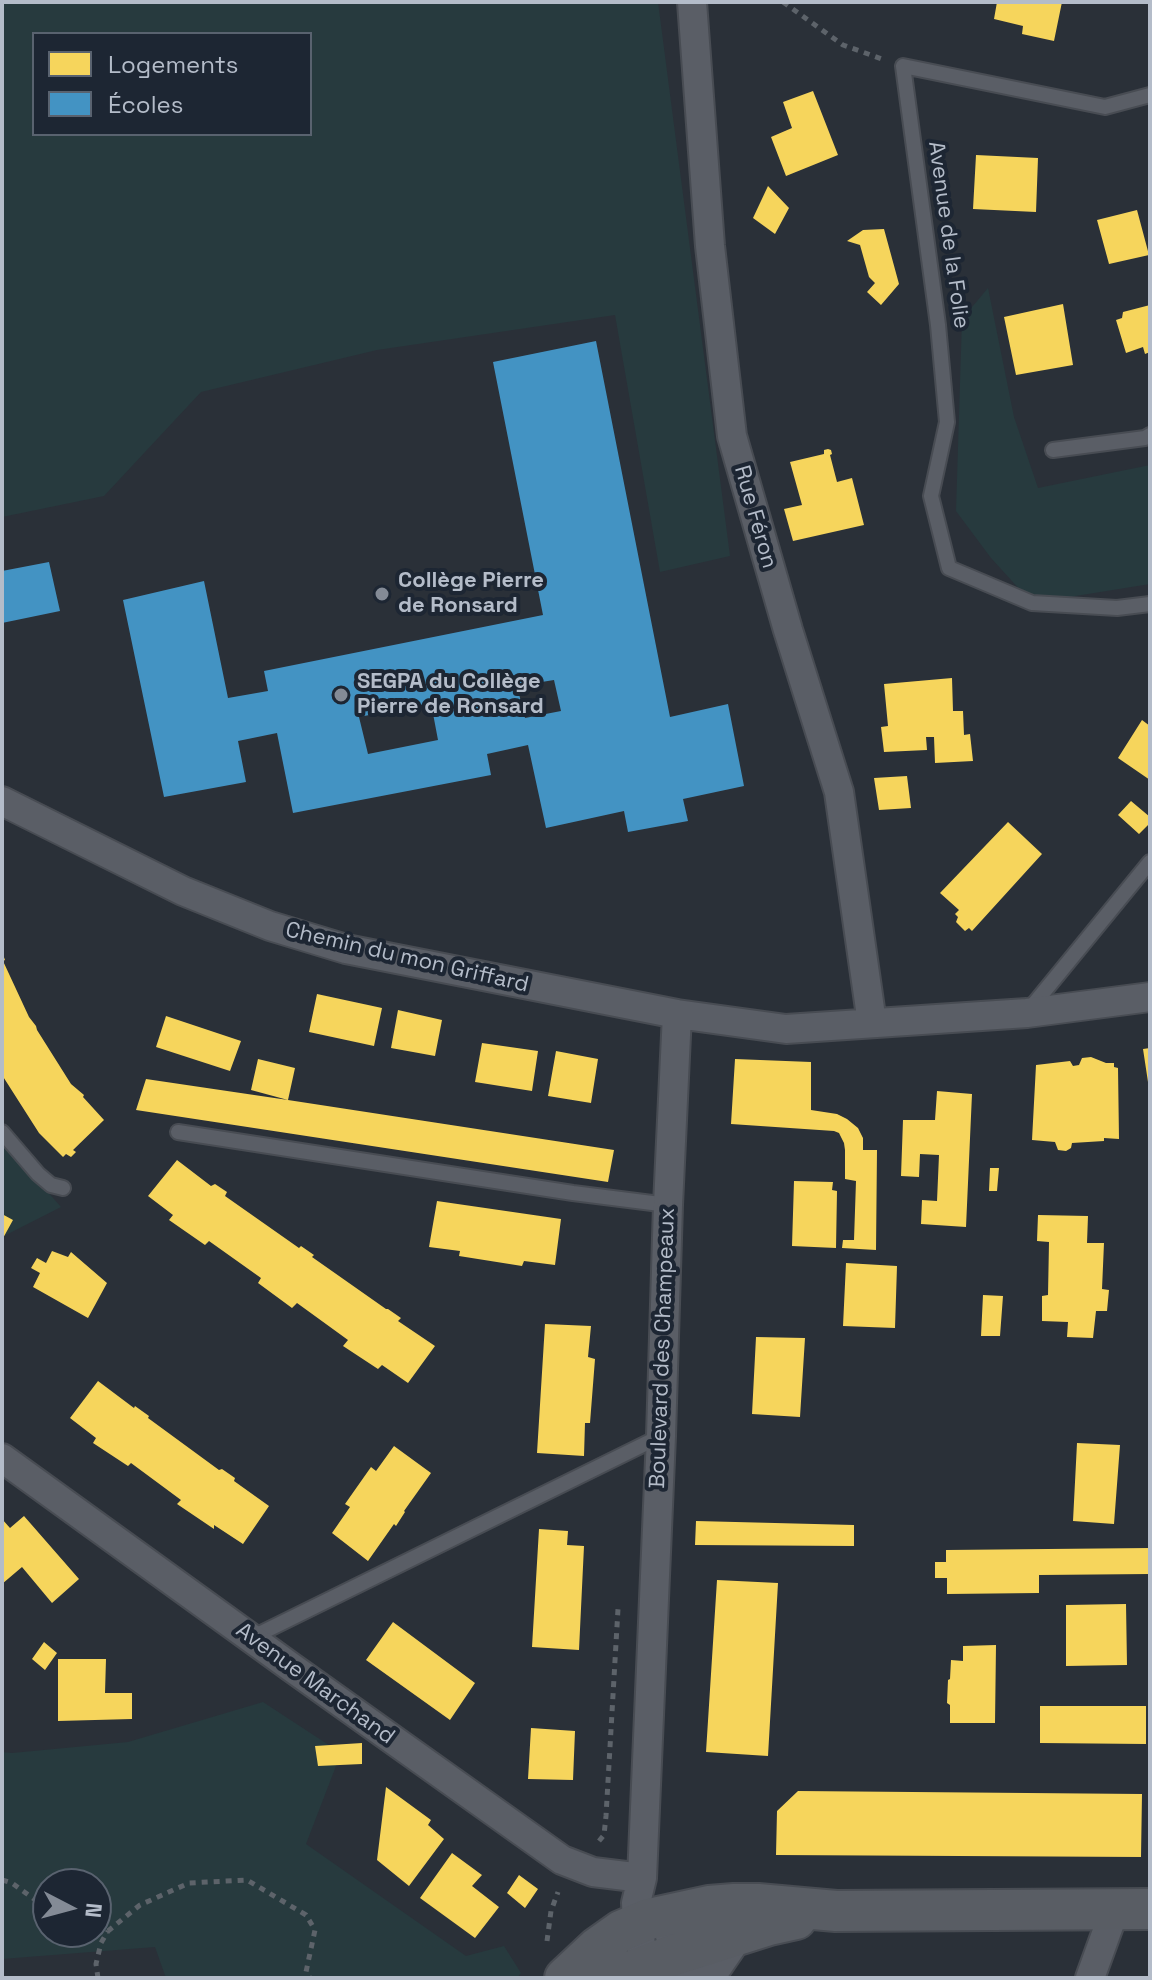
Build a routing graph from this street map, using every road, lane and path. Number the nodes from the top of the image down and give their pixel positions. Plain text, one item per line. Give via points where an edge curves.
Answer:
1 (692, 2) edge
2 (783, 2) edge
3 (903, 66) junction
4 (1150, 95) edge
5 (1150, 435) edge
6 (1053, 450) dead end
7 (1150, 604) edge
8 (2, 801) edge
9 (1150, 862) edge
10 (1150, 997) edge
11 (1027, 1013) junction
12 (677, 1014) junction
13 (872, 1023) junction
14 (2, 1132) edge
15 (178, 1132) dead end
16 (63, 1188) dead end
17 (668, 1205) junction
18 (661, 1436) junction
19 (2, 1458) edge
20 (618, 1605) dead end
21 (251, 1638) junction
22 (576, 1865) junction
23 (642, 1878) junction
24 (2, 1880) edge
25 (32, 1897) edge
26 (1132, 1909) edge
27 (836, 1911) junction
28 (649, 1919) junction
29 (112, 1928) edge
30 (741, 1933) junction
31 (100, 1948) edge
32 (556, 1963) edge
33 (656, 1970) edge
34 (98, 1978) edge
35 (310, 1978) edge
36 (710, 1978) edge
37 (1090, 1978) edge

1 - 13 street, Rue Féron via 710,246 732,436 839,792
2 - 3 path via 843,45
3 - 4 lane via 1105,107
3 - 7 lane, Avenue de la Folie via 947,422 931,496 949,568 1032,603 1117,608
5 - 6 lane
8 - 12 street, Chemin du mon Griffard via 183,891 270,926 346,949
9 - 11 lane
10 - 11 street
11 - 13 street
12 - 13 street via 786,1029
12 - 17 street, Boulevard des Champeaux
14 - 16 lane via 38,1174
15 - 17 lane
17 - 18 street, Boulevard des Champeaux
18 - 21 lane
18 - 23 street, Boulevard des Champeaux
19 - 21 street, Avenue Marchand
20 - 22 path via 605,1830
21 - 22 street, Avenue Marchand
22 - 23 street, Avenue Marchand via 608,1876
22 - 32 path via 551,1911
23 - 28 street
24 - 25 path
26 - 27 main road
26 - 37 street
27 - 28 main road via 734,1904
27 - 30 main road
28 - 32 main road
28 - 33 street
29 - 35 path via 140,1905 189,1883 247,1880 306,1915 315,1930 306,1972
30 - 33 main road
30 - 36 street
31 - 34 path

